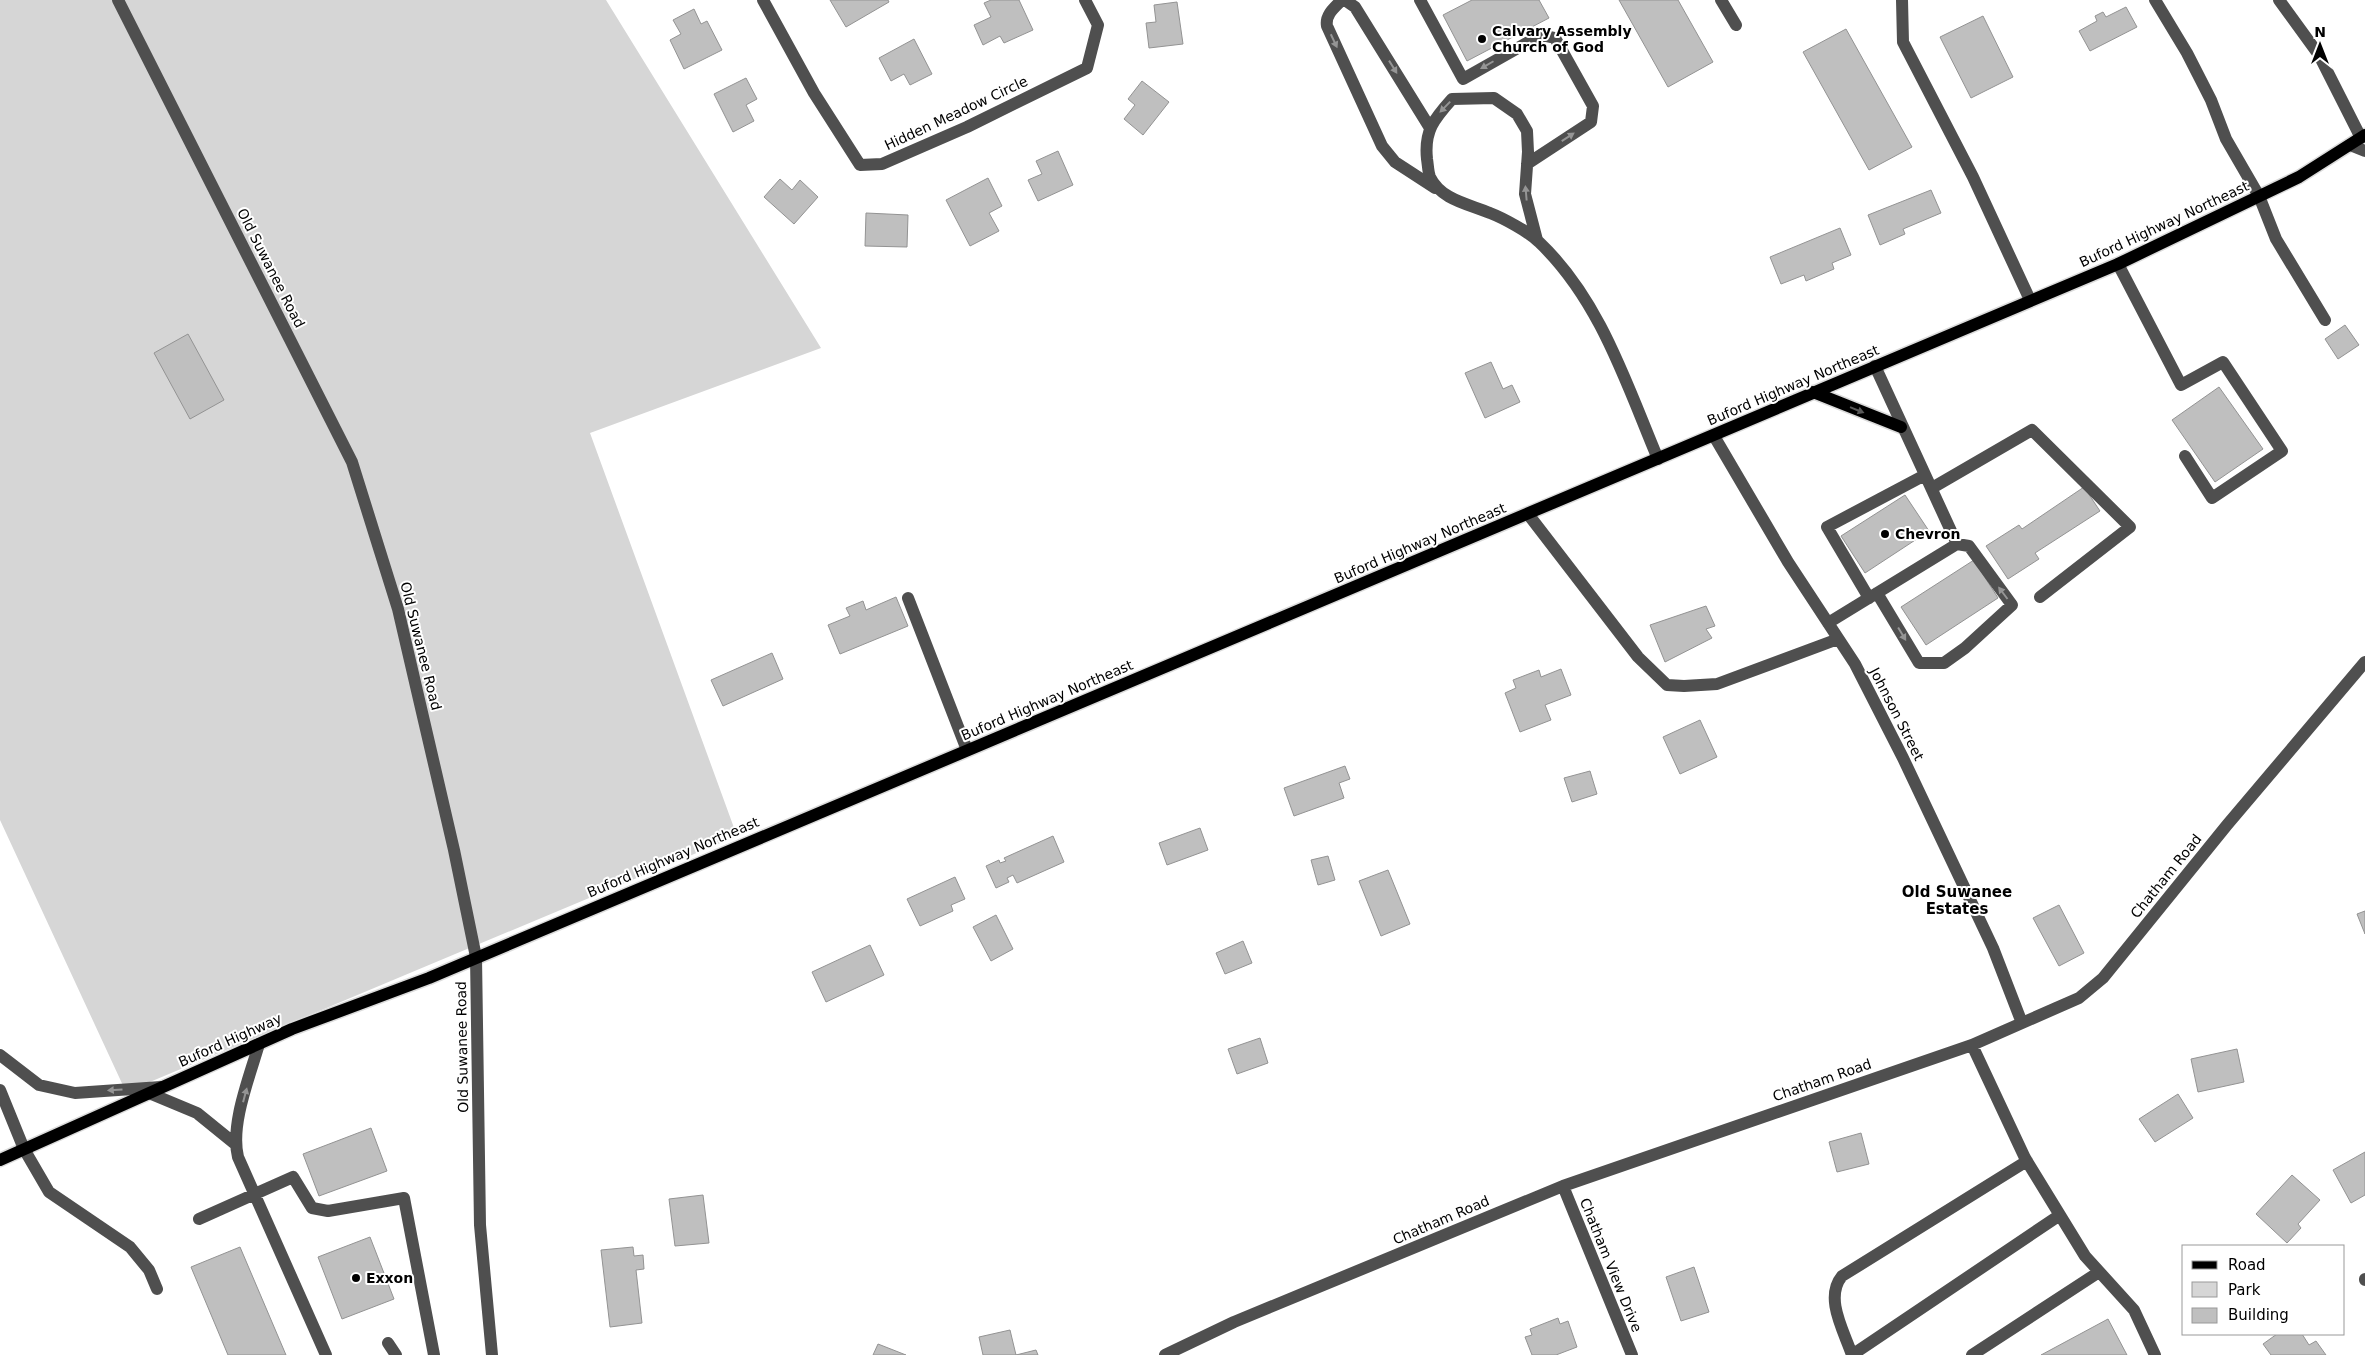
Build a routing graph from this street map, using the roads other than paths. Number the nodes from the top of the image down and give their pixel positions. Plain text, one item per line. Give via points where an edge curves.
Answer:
1 (118, 0) edge
2 (762, 0) edge
3 (1085, 0) edge
4 (1343, 0) edge
5 (1420, 0) edge
6 (1721, 0) edge
7 (1902, 0) edge
8 (2155, 0) edge
9 (2279, 0) edge
10 (1736, 25) dead end
11 (1462, 79) junction
12 (1467, 98) junction
13 (1430, 128) junction
14 (2359, 139) edge
15 (2365, 151) edge
16 (1527, 164) junction
17 (1437, 189) junction
18 (2259, 196) junction
19 (1538, 240) junction
20 (2118, 264) junction
21 (2030, 300) junction
22 (2325, 320) dead end
23 (1875, 366) junction
24 (1814, 392) junction
25 (1902, 427) junction
26 (1714, 436) junction
27 (2185, 456) dead end
28 (1658, 459) junction
29 (1925, 475) junction
30 (1932, 488) junction
31 (1528, 514) junction
32 (1957, 544) junction
33 (1873, 595) junction
34 (2040, 597) dead end
35 (908, 598) dead end
36 (1828, 623) junction
37 (1838, 639) junction
38 (2365, 662) edge
39 (967, 750) junction
40 (476, 957) junction
41 (2022, 1022) junction
42 (259, 1044) junction
43 (1972, 1045) junction
44 (0, 1054) edge
45 (163, 1087) junction
46 (0, 1090) edge
47 (149, 1093) junction
48 (234, 1143) junction
49 (24, 1149) junction
50 (0, 1160) edge
51 (2027, 1161) junction
52 (1563, 1186) junction
53 (255, 1194) junction
54 (2060, 1215) junction
55 (199, 1219) dead end
56 (2099, 1272) junction
57 (157, 1289) dead end
58 (388, 1343) dead end
59 (326, 1355) edge
60 (396, 1355) edge
61 (434, 1355) edge
62 (492, 1355) edge
63 (1165, 1355) edge
64 (1632, 1355) edge
65 (1852, 1355) edge
66 (1972, 1355) edge
67 (2155, 1355) edge

1 - 40 street, Old Suwanee Road via 352,462 398,609
2 - 3 street, Hidden Meadow Circle via 814,93 860,165 882,164 967,127 1087,68 1098,25
4 -> 13 street via 1358,11
4 -> 17 street via 1328,15 1327,26 1382,146 1395,162
5 - 11 street
6 - 10 street
7 - 21 street via 1903,42 1973,177
8 - 18 street via 2191,61 2236,159
9 - 14 street via 2318,55
11 - 12 street
16 -> 11 street via 1591,122 1593,115 1593,106 1554,38 1542,35
12 -> 13 street via 1452,100 1435,117
12 - 16 street via 1494,98 1517,114 1527,130
13 - 17 street via 1425,142 1429,175
14 - 15 street
14 - 18 main road, Buford Highway Northeast via 2299,177
19 -> 16 street via 1525,194
17 - 19 street via 1468,206 1491,213
18 - 20 main road, Buford Highway Northeast
18 - 22 street via 2276,239
19 - 28 street via 1572,278 1599,322
20 - 21 main road, Buford Highway Northeast
20 - 27 street via 2181,385 2223,362 2282,451 2212,498
21 - 23 main road, Buford Highway Northeast
23 - 24 main road, Buford Highway Northeast
23 - 25 street
24 -> 25 main road
24 - 26 main road, Buford Highway Northeast
25 - 29 street
26 - 28 main road, Buford Highway Northeast
26 - 36 street, Johnson Street
28 - 31 main road, Buford Highway Northeast
29 - 30 street
29 - 33 street via 1827,527
30 - 32 street
30 - 34 street via 2032,430 2130,527
31 - 37 street via 1638,657 1667,685 1718,684
31 - 39 main road, Buford Highway Northeast
32 - 33 street
33 -> 32 street via 1919,662 1944,663 2012,605 1969,546
33 - 36 street
35 - 39 street
36 - 37 street, Johnson Street
37 - 41 street, Johnson Street via 1855,664 1903,758 1994,948
38 - 41 street, Chatham Road via 2103,978 2079,998
39 - 40 main road, Buford Highway Northeast
40 - 42 main road, Buford Highway
40 - 62 street, Old Suwanee Road via 480,1225
41 - 43 street, Chatham Road
42 - 45 main road, Buford Highway
48 -> 42 street
43 - 51 street
43 - 52 street, Chatham Road
45 -> 44 street via 75,1093 39,1085
45 - 47 main road, Buford Highway
46 - 49 street
47 - 48 street via 197,1113
47 - 49 main road, Buford Highway
48 - 53 street
49 - 50 main road, Buford Highway
49 - 57 street via 49,1192 130,1247 150,1270
51 - 54 street
51 - 65 street via 1836,1282 1834,1300
52 - 63 street, Chatham Road via 1234,1322
52 - 64 street, Chatham View Drive
53 - 55 street
53 - 59 street
53 - 61 street via 293,1177 312,1208 328,1211 404,1198
54 - 56 street via 2085,1256
54 - 65 street
56 - 66 street
56 - 67 street via 2134,1310
58 - 60 street

